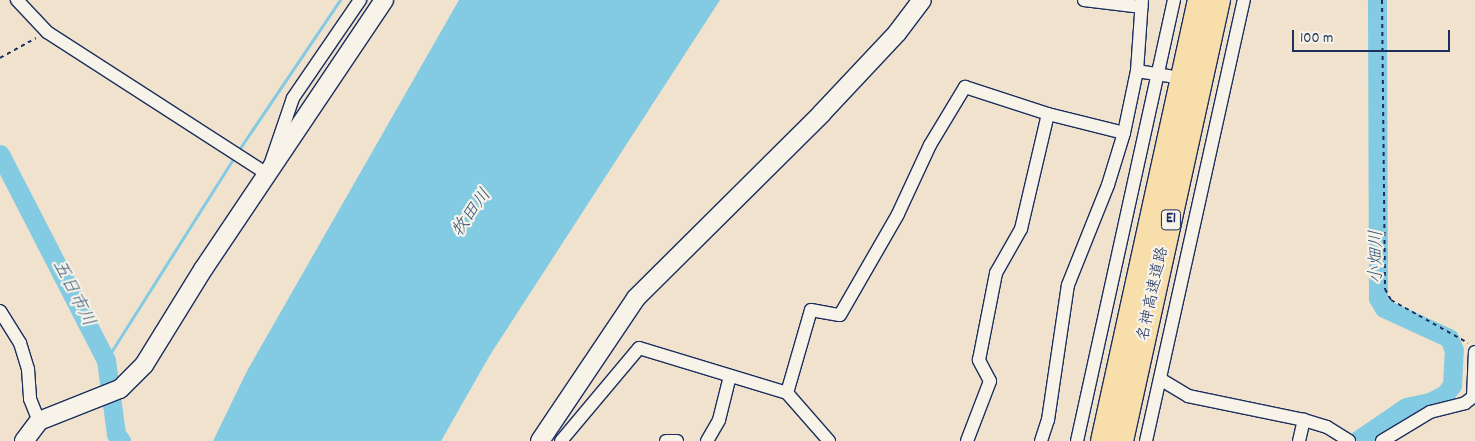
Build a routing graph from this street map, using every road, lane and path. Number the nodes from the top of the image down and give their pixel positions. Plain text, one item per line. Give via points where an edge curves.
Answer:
1 (16, 0) edge
2 (360, 0) edge
3 (384, 0) edge
4 (922, 0) edge
5 (1084, 0) edge
6 (1174, 0) edge
7 (1199, 0) edge
8 (1219, 0) edge
9 (1244, 0) edge
10 (1382, 0) edge
11 (1142, 4) edge
12 (47, 32) junction
13 (0, 58) edge
14 (1137, 71) junction
15 (1164, 74) junction
16 (1210, 85) dead end
17 (1223, 88) junction
18 (1048, 114) junction
19 (1124, 133) junction
20 (267, 174) junction
21 (0, 311) edge
22 (1475, 352) edge
23 (730, 376) junction
24 (1160, 379) junction
25 (1089, 389) junction
26 (1102, 392) dead end
27 (787, 393) junction
28 (1141, 402) dead end
29 (1154, 406) junction
30 (1304, 420) junction
31 (39, 421) junction
32 (1347, 440) edge
33 (24, 441) edge
34 (540, 441) edge
35 (561, 441) edge
36 (666, 441) edge
37 (677, 441) edge
38 (707, 441) edge
39 (828, 441) edge
40 (967, 441) edge
41 (1041, 441) edge
42 (1077, 441) edge
43 (1102, 441) edge
44 (1122, 441) edge
45 (1146, 441) edge
46 (1299, 441) edge
47 (1382, 441) edge

1 - 12 street
2 - 20 street via 293,98
3 - 20 street
4 - 34 street via 897,33 827,107 636,298
5 - 11 street
6 - 15 street
7 - 43 highway, 名神高速道路 / E1
8 - 44 highway, 名神高速道路 / E1
9 - 17 street
10 - 22 path via 1385,289 1392,300 1466,340
11 - 14 street
12 - 13 path
12 - 20 street
14 - 15 street
14 - 19 street
15 - 25 street
16 - 17 street
17 - 24 street
18 - 19 street
18 - 27 street via 965,87 930,145 898,214 840,315 811,310
18 - 40 street via 1021,229 996,273 979,360 990,381
19 - 41 street via 1108,185 1068,286 1048,420
20 - 31 street via 133,378 103,398
21 - 31 street via 20,343 28,369 30,399
22 - 47 street via 1473,396 1465,404 1430,412
23 - 27 street
23 - 35 street via 639,348
23 - 38 street via 720,420
24 - 29 street
24 - 30 street via 1188,396 1212,404
25 - 26 street
25 - 42 street
27 - 39 street
28 - 29 street
29 - 45 street
30 - 32 street via 1327,427
30 - 46 street
31 - 33 street
36 - 37 street

